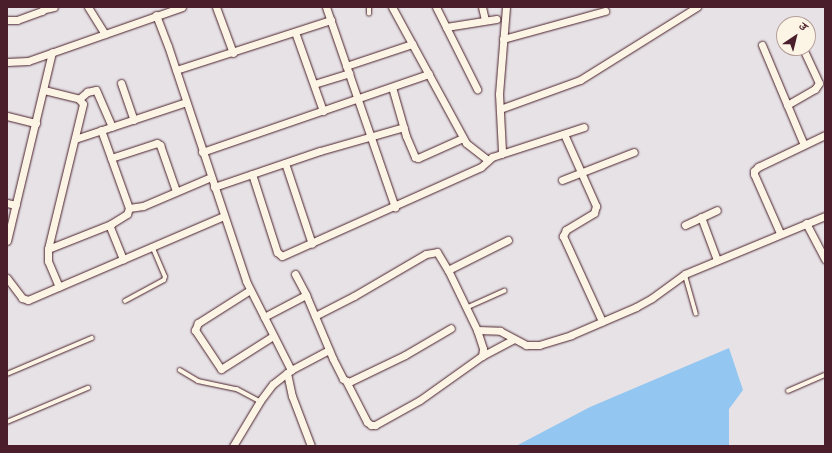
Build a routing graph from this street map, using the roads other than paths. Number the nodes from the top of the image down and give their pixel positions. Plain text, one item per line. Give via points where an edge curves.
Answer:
1 (54, 7) edge
2 (88, 7) edge
3 (182, 7) edge
4 (216, 7) edge
5 (326, 7) edge
6 (369, 7) edge
7 (392, 7) edge
8 (436, 7) edge
9 (482, 7) edge
10 (506, 7) edge
11 (697, 7) edge
12 (45, 8) edge
13 (605, 11) dead end
14 (369, 14) dead end
15 (156, 16) junction
16 (496, 19) dead end
17 (7, 20) edge
18 (331, 20) junction
19 (485, 20) junction
20 (446, 27) junction
21 (295, 32) junction
22 (105, 34) junction
23 (503, 39) junction
24 (412, 44) junction
25 (762, 45) dead end
26 (52, 52) junction
27 (233, 53) junction
28 (807, 56) edge
29 (7, 62) edge
30 (347, 69) junction
31 (176, 70) junction
32 (429, 74) junction
33 (121, 83) dead end
34 (314, 84) junction
35 (392, 87) junction
36 (477, 89) dead end
37 (44, 90) junction
38 (79, 99) junction
39 (358, 100) junction
40 (186, 102) junction
41 (788, 105) junction
42 (500, 109) junction
43 (323, 111) junction
44 (7, 116) edge
45 (134, 120) junction
46 (36, 123) junction
47 (112, 127) junction
48 (404, 127) junction
49 (584, 127) dead end
50 (101, 130) junction
51 (564, 134) junction
52 (825, 135) edge
53 (370, 136) junction
54 (463, 138) junction
55 (75, 139) junction
56 (804, 145) junction
57 (202, 152) junction
58 (634, 152) dead end
59 (495, 156) junction
60 (111, 158) junction
61 (285, 163) junction
62 (581, 172) junction
63 (252, 174) junction
64 (211, 177) junction
65 (562, 180) dead end
66 (214, 187) junction
67 (176, 191) junction
68 (7, 203) edge
69 (16, 205) junction
70 (395, 206) junction
71 (129, 208) junction
72 (717, 210) dead end
73 (224, 216) junction
74 (825, 216) edge
75 (701, 218) junction
76 (806, 223) junction
77 (111, 224) junction
78 (685, 225) dead end
79 (780, 233) junction
80 (508, 240) dead end
81 (7, 241) edge
82 (312, 244) junction
83 (152, 247) junction
84 (48, 249) junction
85 (123, 259) junction
86 (825, 259) edge
87 (717, 260) junction
88 (448, 270) junction
89 (295, 274) dead end
90 (685, 274) junction
91 (7, 278) edge
92 (59, 287) junction
93 (250, 290) junction
94 (504, 291) dead end
95 (306, 295) junction
96 (125, 301) dead end
97 (466, 308) junction
98 (696, 313) dead end
99 (315, 316) junction
100 (264, 317) junction
101 (602, 321) junction
102 (451, 328) dead end
103 (477, 330) junction
104 (273, 336) junction
105 (92, 338) dead end
106 (514, 339) junction
107 (329, 350) junction
108 (482, 356) junction
109 (180, 370) dead end
110 (289, 372) junction
111 (7, 374) edge
112 (825, 375) edge
113 (346, 381) junction
114 (88, 388) dead end
115 (788, 391) dead end
116 (260, 401) junction
117 (7, 422) edge
118 (233, 446) edge
119 (311, 446) edge

1 - 12 street
2 - 22 street
3 - 15 street
4 - 27 street
5 - 18 street
6 - 14 lane
7 - 24 street
8 - 20 street
9 - 19 street
10 - 23 street
11 - 42 street via 580,80
12 - 17 street via 17,20
13 - 23 street
15 - 22 street
15 - 31 street
16 - 19 street
18 - 21 street
18 - 30 street
19 - 20 street
20 - 36 street
21 - 27 street
21 - 34 street
22 - 26 street
23 - 42 street
24 - 30 street
24 - 32 street
25 - 41 street
26 - 29 street via 28,61
26 - 37 street
27 - 31 street
28 - 41 street via 819,83 815,90
30 - 34 street
30 - 39 street
31 - 40 street
32 - 35 street
32 - 54 street
33 - 45 street
34 - 43 street
35 - 39 street
35 - 48 street
37 - 38 street
37 - 46 street
38 - 47 street via 86,92 96,90
38 - 55 street via 83,104
39 - 43 street
39 - 53 street
40 - 45 street
40 - 57 street
41 - 56 street
42 - 59 street via 502,151
43 - 57 street
44 - 46 street
45 - 47 street
46 - 69 street
47 - 50 street
48 - 53 street
48 - 54 street via 413,154 418,158
49 - 51 street
50 - 55 street
50 - 60 street
51 - 59 street
51 - 62 street
52 - 56 street
53 - 61 street
53 - 70 street
54 - 59 street via 466,143
55 - 84 street
56 - 79 street via 754,171
57 - 64 street
58 - 62 street
59 - 70 street via 470,174
60 - 67 street via 157,143 160,145
60 - 71 street
61 - 63 street
61 - 82 street
62 - 65 street
62 - 101 street via 596,210 566,230 563,236
63 - 66 street
63 - 82 street via 279,255 286,256
64 - 66 street
64 - 67 street
66 - 73 street
67 - 71 street via 143,206
68 - 69 street
69 - 81 street
70 - 82 street
71 - 77 street via 128,214
72 - 75 street
73 - 83 street
73 - 93 street
74 - 76 street
75 - 78 street
75 - 87 street
76 - 79 street
76 - 86 street
77 - 84 street
77 - 85 street via 110,230
79 - 87 street
80 - 88 street
83 - 85 street
83 - 96 lane via 164,280
84 - 92 street via 48,261
85 - 92 street
87 - 90 street
88 - 97 street
88 - 99 street via 440,255 433,251
89 - 95 street
90 - 98 lane
90 - 101 street via 647,301
91 - 92 street via 25,300
93 - 100 street
93 - 104 street via 198,323 195,330 221,369
94 - 97 lane
95 - 99 street
95 - 100 street
97 - 103 street
99 - 107 street
100 - 104 street
101 - 106 street via 539,346 526,345
102 - 113 street via 405,355 349,382
103 - 106 street via 500,330
103 - 108 street via 483,349
104 - 110 street
105 - 111 lane
106 - 108 street
107 - 110 street
107 - 113 street
108 - 113 street via 420,400 371,425
109 - 116 lane via 198,380 237,389
110 - 116 street via 273,384
110 - 119 street via 292,396
112 - 115 lane
114 - 117 lane
116 - 118 street

